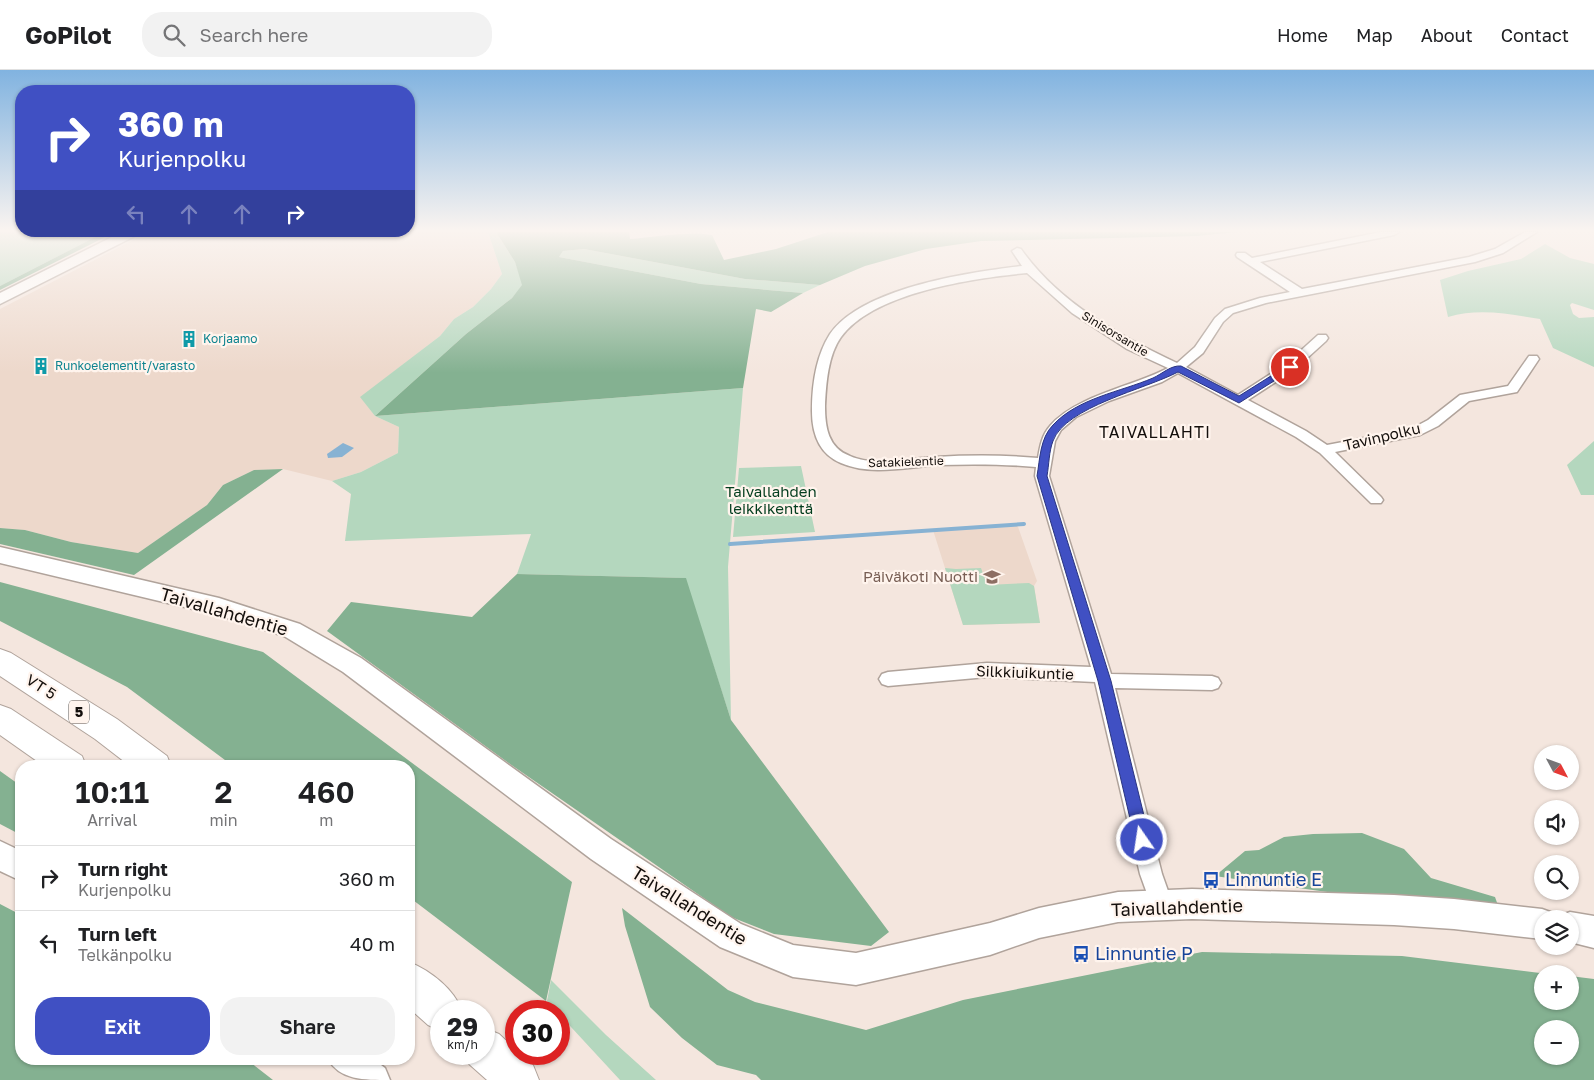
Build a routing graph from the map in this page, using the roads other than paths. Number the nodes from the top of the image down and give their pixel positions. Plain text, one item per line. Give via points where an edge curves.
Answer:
1 (39, 279) edge
2 (964, 279) edge
3 (1040, 279) edge
4 (1279, 279) edge
5 (1372, 279) edge
6 (1300, 293) junction
7 (0, 299) edge
8 (1322, 338) dead end
9 (1533, 359) dead end
10 (1178, 368) junction
11 (1239, 400) junction
12 (1325, 450) junction
13 (1043, 463) junction
14 (1376, 500) dead end
15 (0, 555) edge
16 (0, 661) edge
17 (1103, 678) junction
18 (888, 679) dead end
19 (1212, 683) dead end
20 (0, 718) edge
21 (61, 760) edge
22 (147, 760) edge
23 (0, 855) edge
24 (15, 864) edge
25 (1162, 905) junction
26 (1534, 923) edge
27 (1579, 929) edge
28 (1594, 932) edge
29 (415, 987) edge
30 (430, 1000) edge
31 (415, 1007) edge
32 (430, 1018) edge
33 (495, 1059) edge
34 (495, 1064) edge
35 (353, 1065) edge
36 (373, 1080) edge
37 (518, 1080) edge

1 - 7 street
2 - 13 street, Satakielentie via 916,289 885,300 836,334 824,361 819,415 821,431 836,456 862,464 992,460
3 - 10 street, Sinisorsantie via 1084,316 1131,346
4 - 6 street
5 - 6 street
6 - 10 street via 1229,311 1199,350
8 - 11 street via 1290,367
9 - 12 street, Tavinpolku via 1512,389 1465,398 1433,423 1415,432
10 - 11 street, Sinisorsantie
10 - 13 street via 1071,414 1055,428
11 - 12 street, Sinisorsantie
12 - 14 street, Sinisorsantie
13 - 17 street via 1042,476
15 - 25 street, Taivallahdentie via 219,607 292,630 352,665 601,849 731,936 793,961 856,969 990,938 1039,923 1118,907
16 - 22 highway, VT 5 / 5 via 106,729
17 - 18 street, Silkkiuikuntie via 987,670
17 - 19 street, Silkkiuikuntie
17 - 25 street via 1151,874
20 - 21 highway
23 - 24 street
25 - 26 street, Taivallahdentie via 1394,910
27 - 28 street
29 - 30 highway
31 - 32 highway
33 - 37 highway
34 - 37 highway
35 - 36 street

